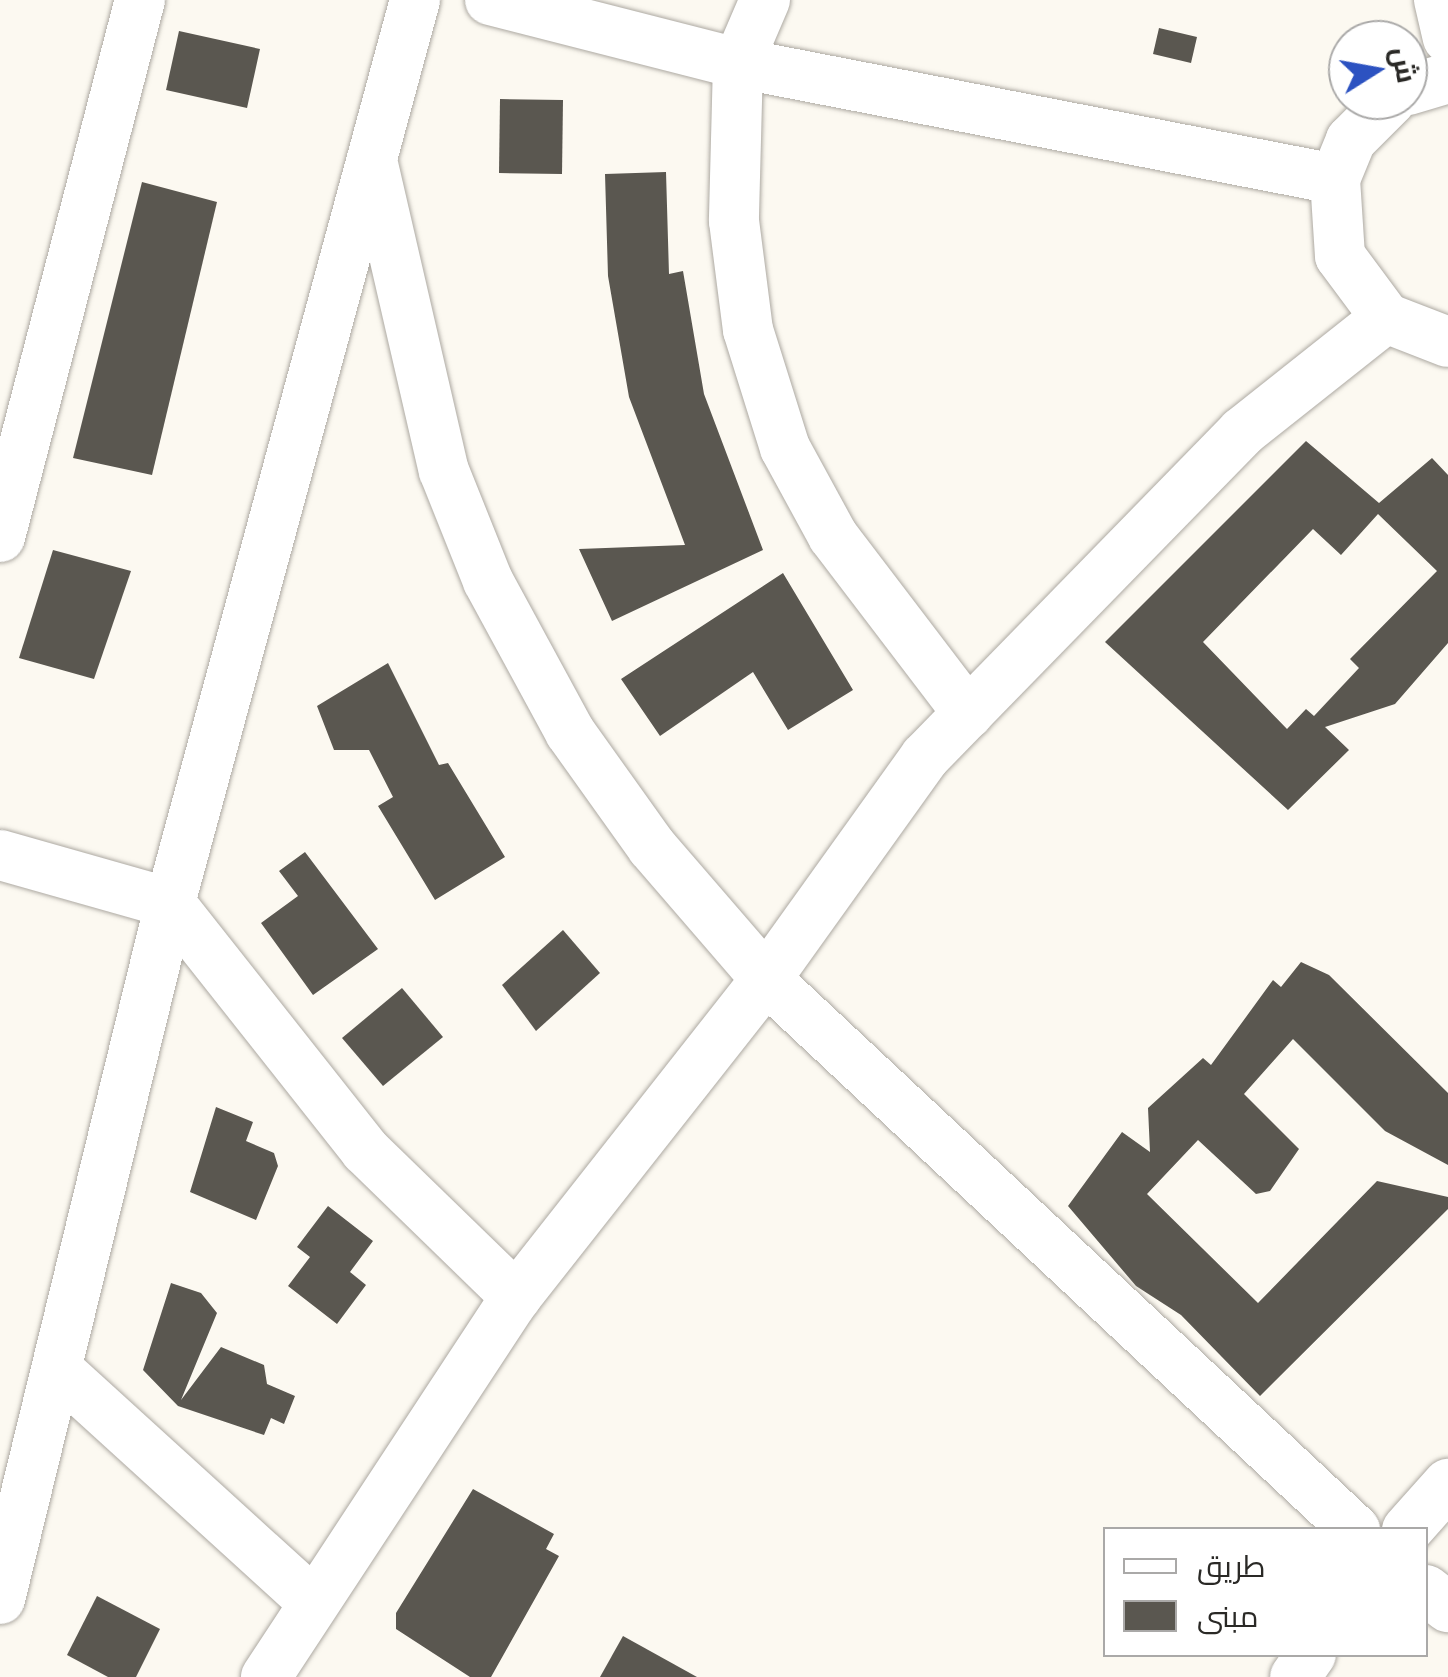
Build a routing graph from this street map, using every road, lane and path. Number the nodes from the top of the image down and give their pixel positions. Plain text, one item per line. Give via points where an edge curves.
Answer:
1 (140, 0) edge
2 (415, 0) edge
3 (490, 0) edge
4 (765, 0) edge
5 (1439, 0) edge
6 (1448, 38) edge
7 (738, 64) junction
8 (1371, 120) edge
9 (372, 160) junction
10 (1335, 179) junction
11 (1386, 318) junction
12 (1448, 342) edge
13 (0, 536) edge
14 (968, 713) junction
15 (0, 854) edge
16 (170, 903) junction
17 (766, 979) junction
18 (516, 1296) junction
19 (57, 1370) junction
20 (1448, 1484) edge
21 (1351, 1527) edge
22 (1411, 1527) edge
23 (1428, 1592) edge
24 (0, 1599) edge
25 (313, 1602) junction
26 (1448, 1608) edge
27 (266, 1677) edge

1 - 13 street
2 - 9 street
3 - 7 street
4 - 7 street
5 - 6 street
7 - 10 street
7 - 14 street via 734,221 748,330 786,448 832,536
8 - 10 street via 1351,140
9 - 16 street
9 - 17 street via 444,471 488,581 570,732 652,847
10 - 11 street via 1340,256
11 - 12 street
11 - 14 street via 1242,432
14 - 17 street via 925,757
15 - 16 street
16 - 18 street via 365,1150
16 - 19 street
17 - 18 street
17 - 21 street
18 - 25 street
19 - 24 street
19 - 25 street
20 - 22 street
23 - 26 street
25 - 27 street

